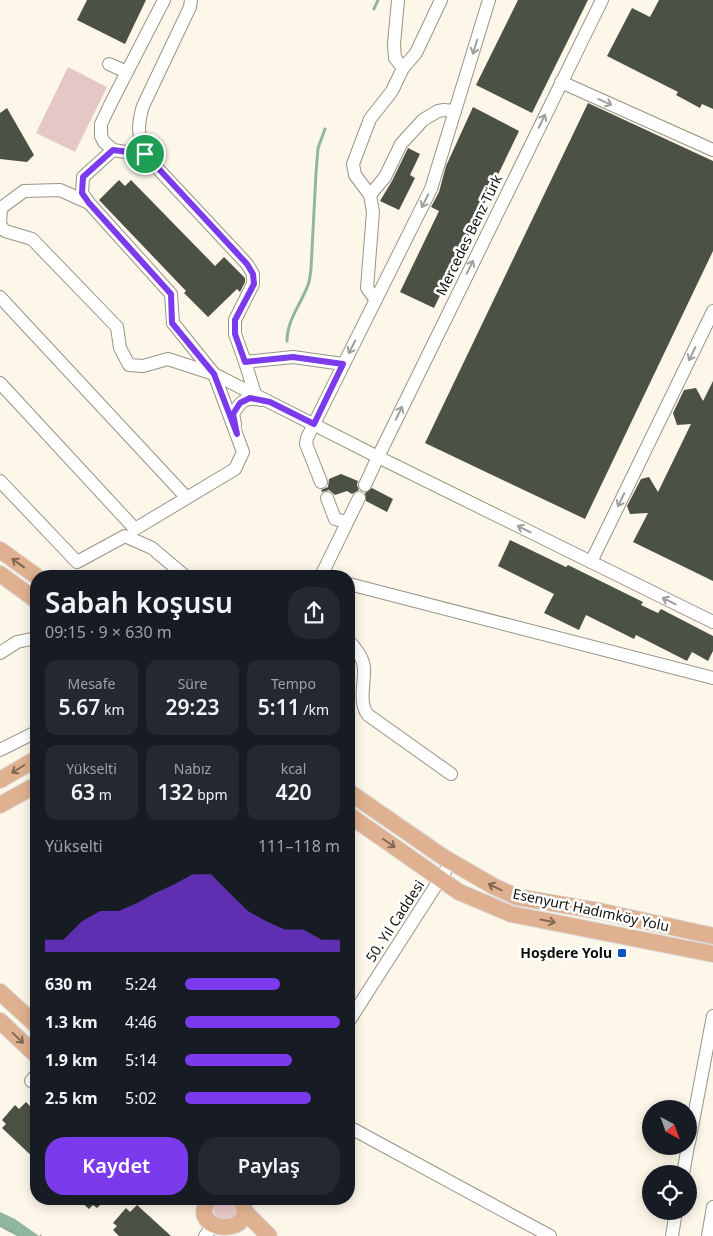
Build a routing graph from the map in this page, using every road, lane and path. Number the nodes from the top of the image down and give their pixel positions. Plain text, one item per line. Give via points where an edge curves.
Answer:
1 (164, 0) edge
2 (190, 0) edge
3 (398, 0) edge
4 (441, 0) edge
5 (489, 0) edge
6 (602, 0) edge
7 (108, 64) dead end
8 (403, 68) junction
9 (127, 72) junction
10 (560, 82) junction
11 (455, 111) junction
12 (113, 150) junction
13 (713, 150) edge
14 (145, 154) junction
15 (370, 194) junction
16 (89, 203) junction
17 (0, 297) edge
18 (376, 300) junction
19 (713, 310) edge
20 (245, 362) junction
21 (343, 364) junction
22 (214, 374) junction
23 (0, 383) edge
24 (255, 394) junction
25 (270, 402) junction
26 (314, 424) junction
27 (237, 434) junction
28 (378, 457) junction
29 (0, 481) edge
30 (320, 482) dead end
31 (365, 485) dead end
32 (186, 498) junction
33 (327, 498) dead end
34 (359, 498) dead end
35 (346, 522) junction
36 (0, 550) edge
37 (591, 562) junction
38 (178, 570) edge
39 (324, 570) edge
40 (30, 572) edge
41 (0, 574) edge
42 (355, 586) edge
43 (30, 596) edge
44 (713, 622) edge
45 (30, 639) edge
46 (355, 649) edge
47 (0, 653) edge
48 (713, 678) edge
49 (30, 735) edge
50 (0, 750) edge
51 (30, 762) edge
52 (451, 774) dead end
53 (0, 780) edge
54 (30, 788) edge
55 (355, 796) edge
56 (0, 804) edge
57 (355, 819) edge
58 (451, 862) junction
59 (440, 879) junction
60 (713, 936) edge
61 (713, 954) edge
62 (0, 992) edge
63 (355, 1012) edge
64 (713, 1016) edge
65 (30, 1020) edge
66 (0, 1021) edge
67 (30, 1049) edge
68 (697, 1100) edge
69 (355, 1130) edge
70 (203, 1205) edge
71 (242, 1205) edge
72 (713, 1207) edge
73 (675, 1220) edge
74 (209, 1231) edge
75 (233, 1233) edge
76 (269, 1236) edge
77 (550, 1236) edge
78 (672, 1236) edge
79 (708, 1236) edge

1 - 9 street
2 - 14 street via 190,7 138,123 139,139
3 - 8 street via 395,58
4 - 8 street via 416,53
5 -> 11 street
6 - 10 street, Mercedes Benz Türk
7 - 9 street
8 - 15 street via 392,91 370,119 354,164 355,176
9 - 12 street via 102,124 101,136
10 -> 13 street
28 -> 10 street, Mercedes Benz Türk
11 - 15 street via 444,110 423,120 401,144 385,176
11 -> 18 street via 432,189
12 - 14 street
12 - 16 street via 83,177 82,193
14 - 20 street via 253,274 254,284 235,320 235,334
15 - 18 street via 373,212 368,288
16 - 22 street via 171,294 172,323
16 - 22 street via 60,190 24,191 1,208 0,225 5,231 32,238 117,327 120,348 129,365 143,366 168,359
17 - 32 street
18 -> 21 street
19 -> 37 street
20 - 21 street via 293,357
20 - 24 street
21 - 26 street
22 - 24 street
22 - 27 street
23 - 32 street via 136,529
24 - 25 street
25 - 26 street
25 - 27 street via 250,398 240,403 233,414
26 - 28 street
26 - 30 street via 306,444
27 - 32 street via 243,452 235,469
28 - 31 street, Mercedes Benz Türk
37 -> 28 street
29 - 38 street via 77,562 125,536 152,548
33 - 35 street via 335,520
34 - 35 street
35 - 39 street
40 -> 36 main road
44 -> 37 street
41 - 43 main road
42 - 48 street
45 - 47 street via 17,642
46 - 52 street via 363,664 363,706 368,715
49 - 50 street
51 -> 53 main road
54 - 56 main road
55 - 58 main road, Esenyurt Hadımköy Yolu
57 -> 59 main road, Esenyurt Hadımköy Yolu
58 - 59 street, 50. Yıl Caddesi
60 -> 58 main road, Esenyurt Hadımköy Yolu via 517,897
59 -> 61 main road, Esenyurt Hadımköy Yolu via 459,892 511,914
59 - 63 street, 50. Yıl Caddesi
62 - 65 main road
64 - 68 street
66 -> 67 main road
69 - 77 street
70 - 74 main road
71 - 75 main road via 240,1223
71 - 76 main road
72 - 79 street
73 - 78 street
74 - 75 main road

